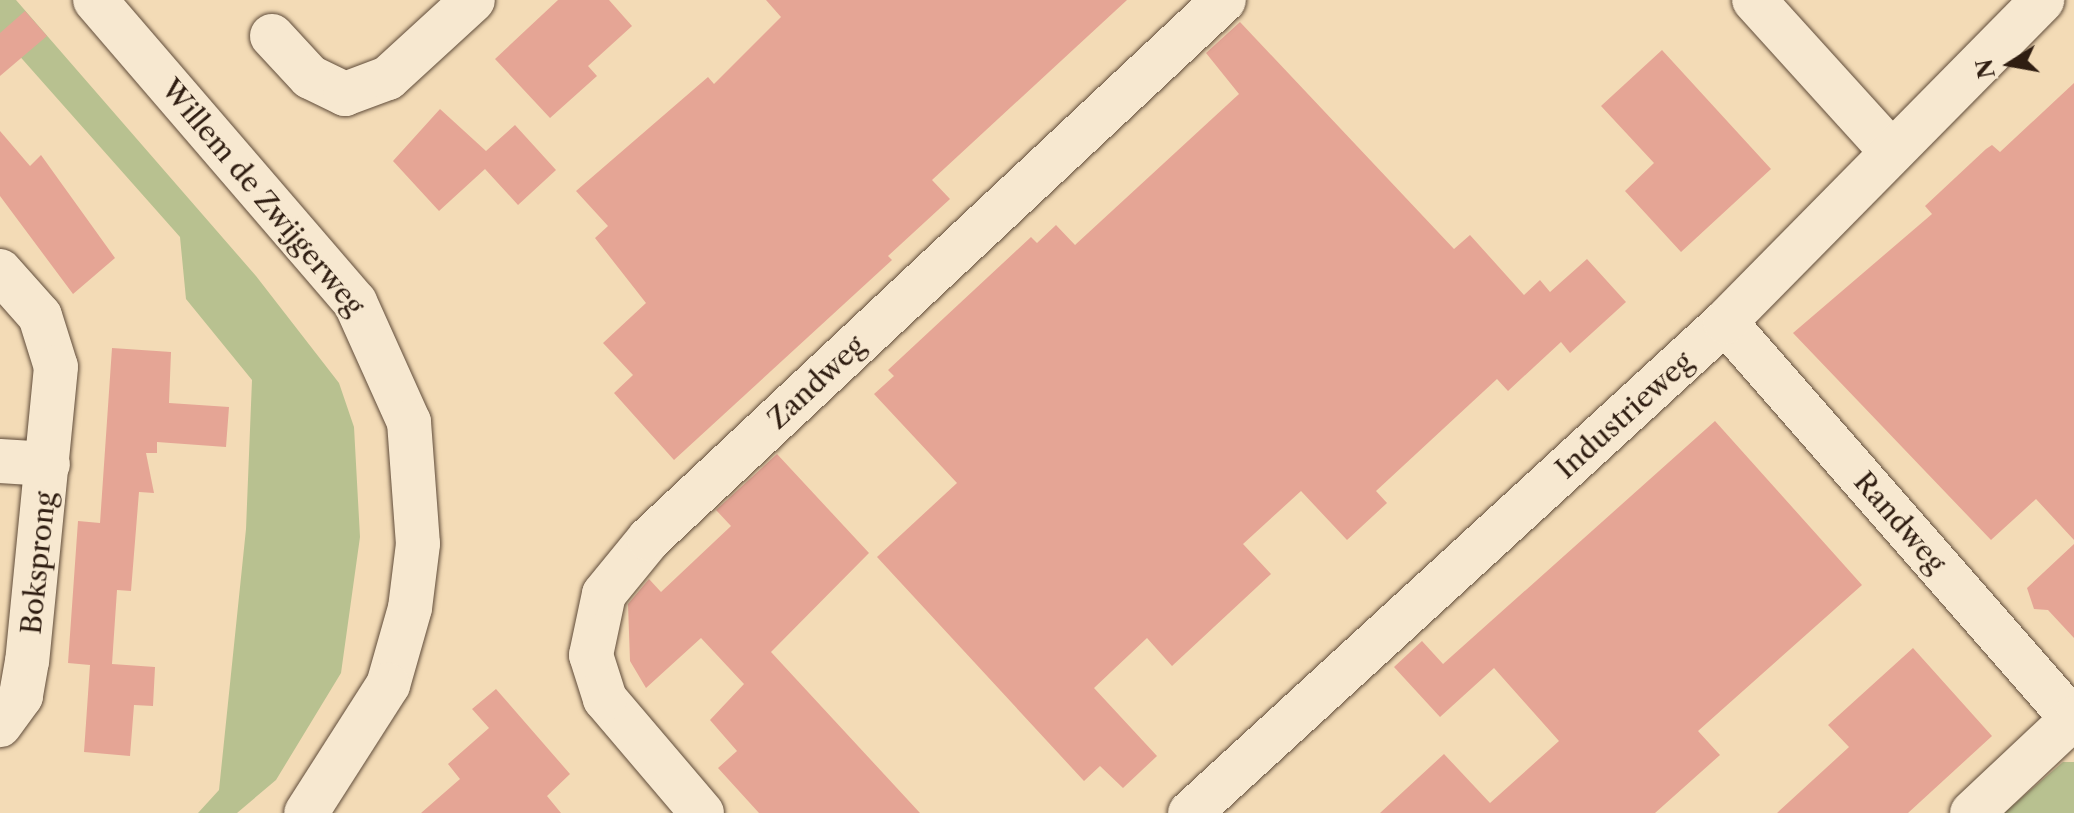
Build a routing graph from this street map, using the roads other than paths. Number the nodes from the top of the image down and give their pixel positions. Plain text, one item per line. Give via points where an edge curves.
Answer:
1 (95, 0) edge
2 (473, 0) edge
3 (1224, 0) edge
4 (1754, 0) edge
5 (2042, 0) edge
6 (272, 36) dead end
7 (1892, 152) junction
8 (0, 271) edge
9 (1725, 322) junction
10 (0, 461) edge
11 (48, 464) junction
12 (14, 662) edge
13 (2073, 720) edge
14 (0, 725) edge
15 (306, 813) edge
16 (702, 813) edge
17 (1190, 813) edge
18 (1972, 813) edge

1 - 15 street, Willem de Zwijgerweg via 355,302 409,422 418,544 410,608 388,685
2 - 6 street via 388,78 345,94 310,77
3 - 16 street, Zandweg via 649,539 604,594 591,655 605,699
4 - 7 street
5 - 7 street, Industrieweg
7 - 9 street, Industrieweg
8 - 11 street, Boksprong via 40,316 56,367
9 - 13 street, Randweg
9 - 17 street, Industrieweg
10 - 11 street, Boksprong
11 - 12 street, Boksprong
12 - 14 street, Boksprong via 16,707
13 - 18 street

